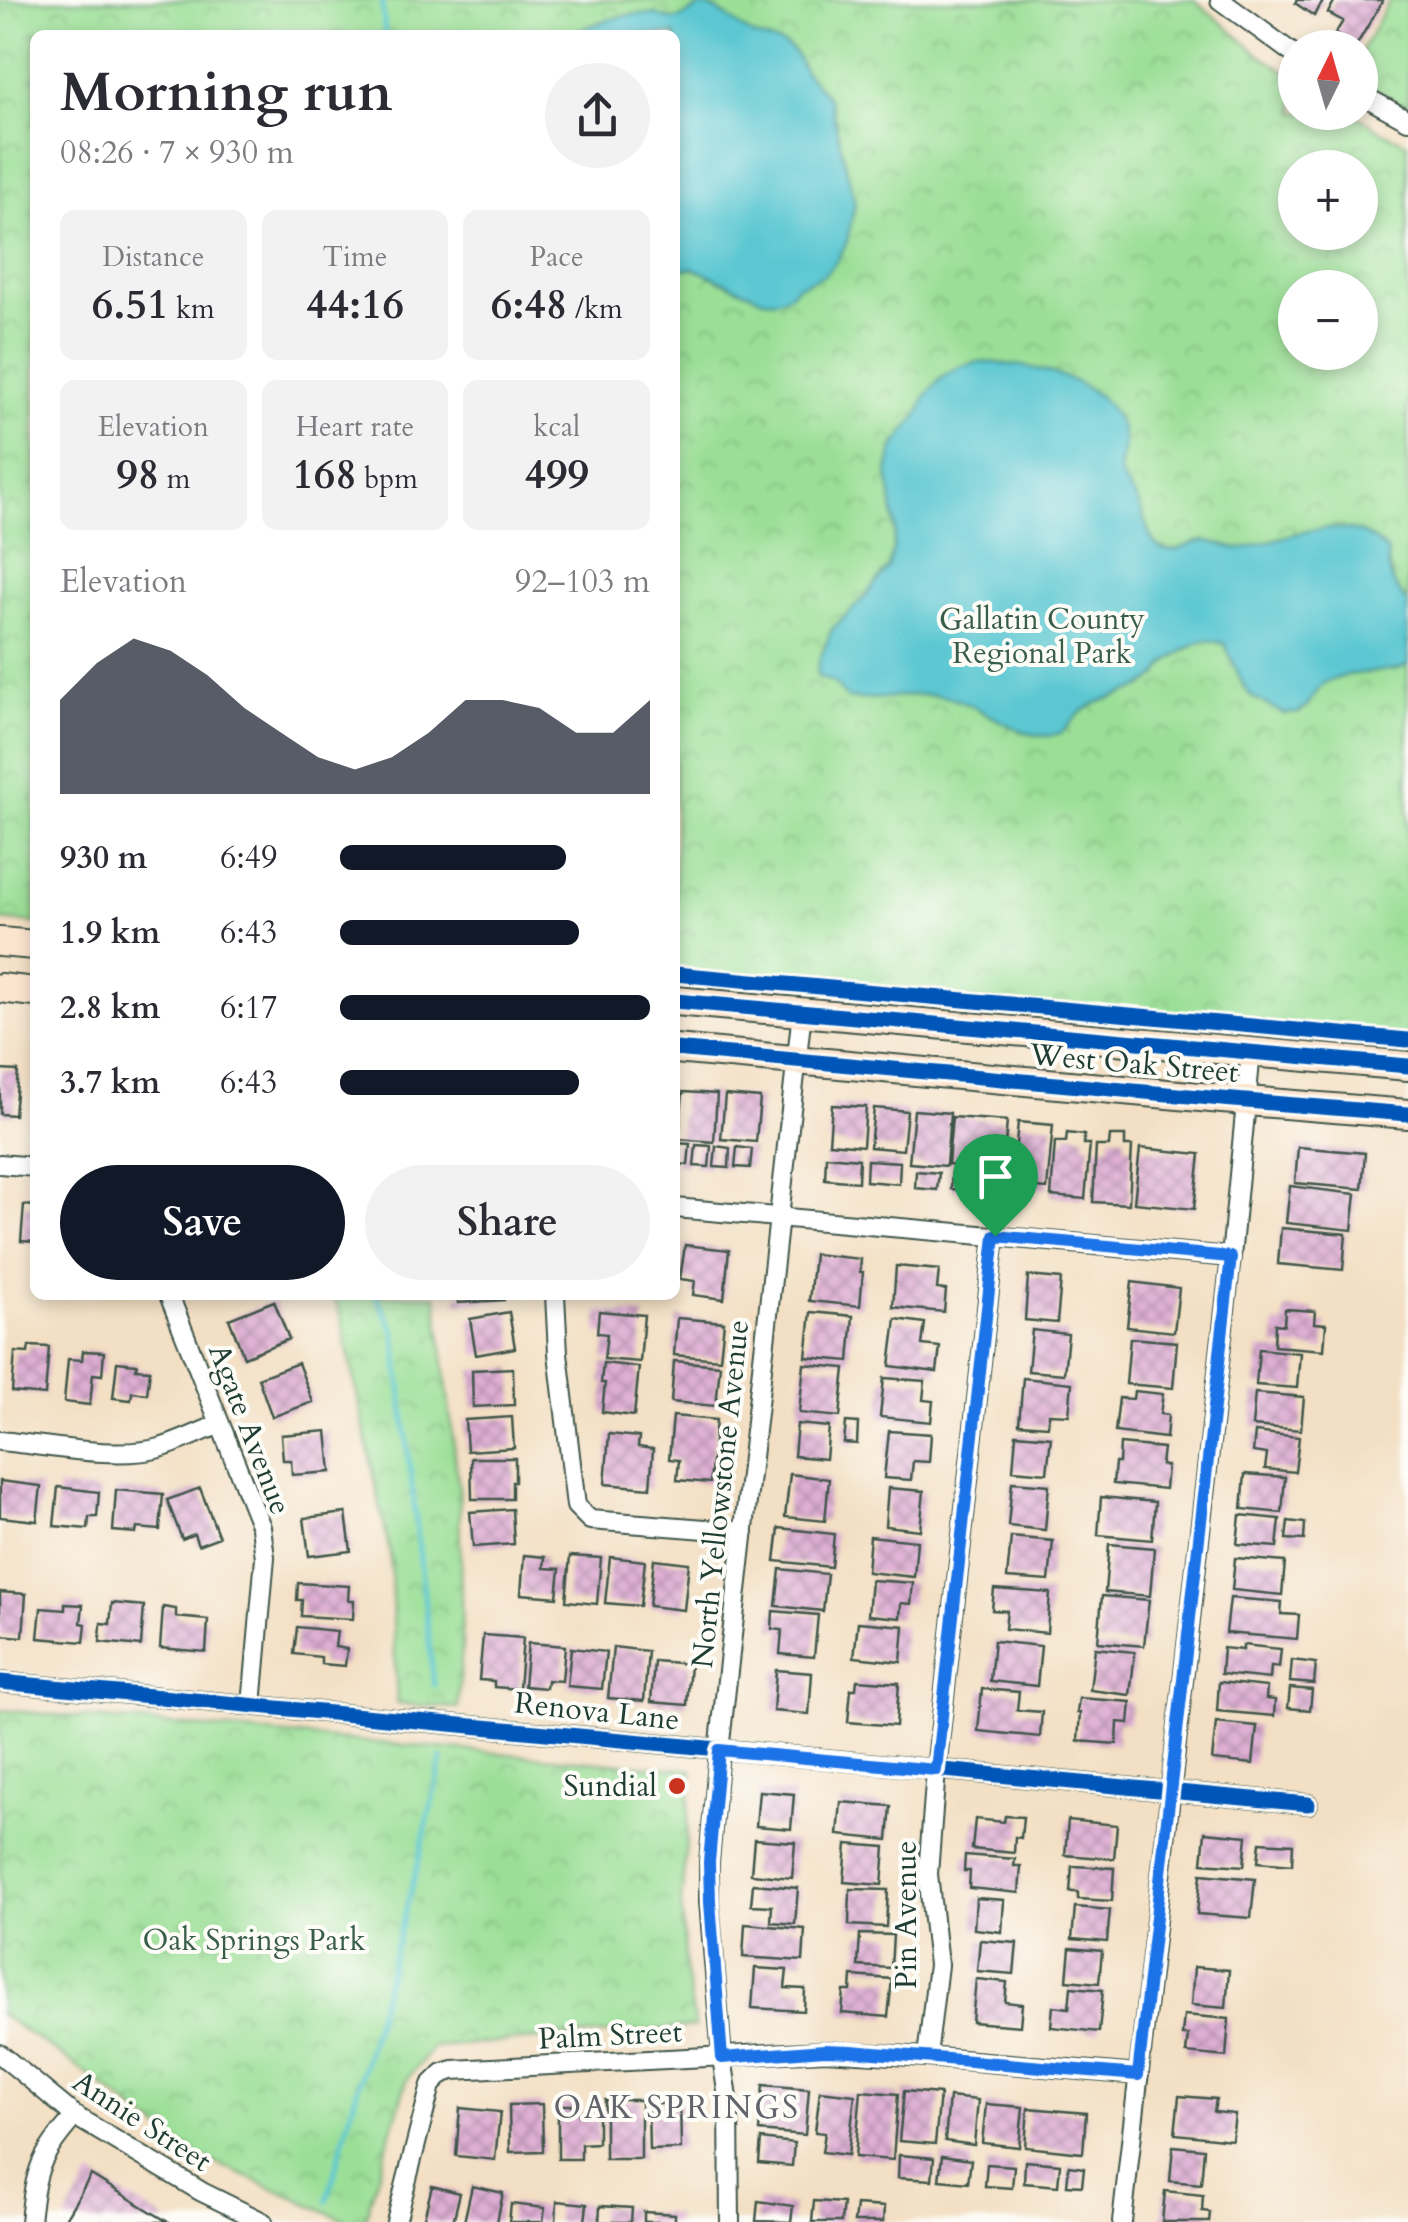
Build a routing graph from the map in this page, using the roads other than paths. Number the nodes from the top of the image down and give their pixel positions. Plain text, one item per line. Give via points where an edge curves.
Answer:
1 (1220, 0) edge
2 (1278, 43) edge
3 (1378, 104) edge
4 (1408, 120) edge
5 (0, 942) edge
6 (30, 945) edge
7 (0, 988) edge
8 (30, 991) edge
9 (680, 1001) edge
10 (802, 1012) junction
11 (680, 1048) edge
12 (1251, 1052) junction
13 (796, 1060) junction
14 (1408, 1066) edge
15 (1247, 1102) junction
16 (1408, 1114) edge
17 (0, 1164) edge
18 (30, 1167) edge
19 (680, 1208) edge
20 (778, 1218) junction
21 (995, 1236) junction
22 (1231, 1257) junction
23 (171, 1300) edge
24 (555, 1300) edge
25 (220, 1424) junction
26 (0, 1441) edge
27 (744, 1532) junction
28 (0, 1682) edge
29 (252, 1705) junction
30 (719, 1750) junction
31 (936, 1770) junction
32 (1171, 1791) junction
33 (1308, 1804) dead end
34 (0, 2054) edge
35 (928, 2056) junction
36 (722, 2058) junction
37 (1138, 2075) junction
38 (75, 2116) junction
39 (30, 2222) edge
40 (263, 2222) edge
41 (396, 2222) edge
42 (730, 2222) edge
43 (1122, 2222) edge

1 - 2 street
3 - 4 street
5 - 6 main road
7 - 8 main road
9 - 10 main road, West Oak Street
10 - 12 main road, West Oak Street
10 - 13 street, North Yellowstone Avenue
11 - 13 main road, West Oak Street
12 - 14 main road, West Oak Street
12 - 15 street
13 - 15 main road, West Oak Street
13 - 20 street, North Yellowstone Avenue
15 - 16 main road, West Oak Street
15 - 22 street
17 - 18 street
19 - 20 street
20 - 21 street
20 - 27 street, North Yellowstone Avenue
21 - 22 street
21 - 31 street, Pin Avenue
22 - 32 street
23 - 25 street, Agate Avenue
24 - 27 street via 576,1506 590,1520
25 - 26 street via 146,1450
25 - 29 street, Agate Avenue via 265,1557
27 - 30 street, North Yellowstone Avenue
28 - 29 street, Renova Lane
29 - 30 street, Renova Lane
30 - 31 street, Renova Lane
30 - 36 street, North Yellowstone Avenue via 709,1862
31 - 32 street, Renova Lane
31 - 35 street, Pin Avenue via 928,1874 938,1965
32 - 33 street, Renova Lane
32 - 37 street
34 - 38 street, Annie Street
35 - 36 street, Palm Street via 824,2050
35 - 37 street, Palm Street
36 - 41 street, Palm Street via 443,2073 431,2085
36 - 42 street, North Yellowstone Avenue via 730,2105
37 - 43 street
38 - 39 street via 49,2145 37,2172
38 - 40 street, Annie Street

